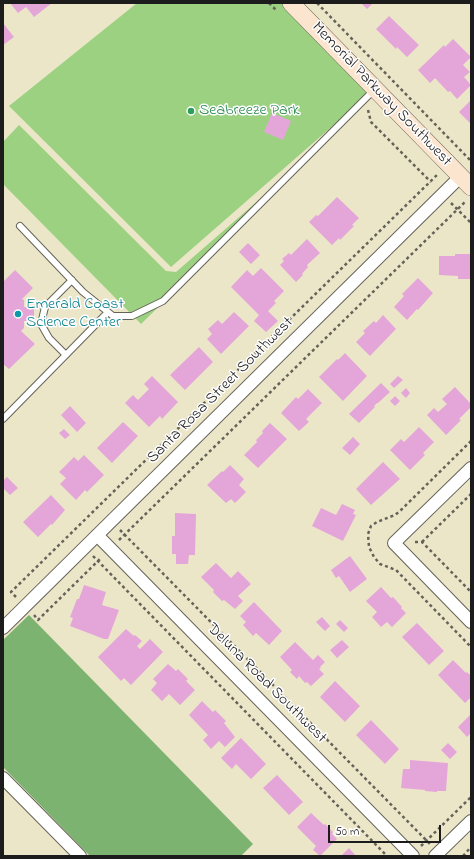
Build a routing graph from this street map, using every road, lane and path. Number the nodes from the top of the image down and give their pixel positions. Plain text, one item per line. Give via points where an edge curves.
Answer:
1 (269, 3) edge
2 (317, 3) edge
3 (286, 9) edge
4 (370, 94) junction
5 (471, 161) edge
6 (466, 181) edge
7 (443, 194) junction
8 (471, 223) edge
9 (20, 226) dead end
10 (72, 280) junction
11 (108, 312) junction
12 (66, 355) junction
13 (3, 419) edge
14 (471, 441) edge
15 (471, 468) edge
16 (471, 494) edge
17 (111, 521) junction
18 (97, 535) junction
19 (422, 542) junction
20 (394, 543) junction
21 (84, 547) junction
22 (471, 592) edge
23 (471, 622) edge
24 (3, 628) edge
25 (471, 647) edge
26 (3, 778) edge
27 (471, 797) edge
28 (471, 822) edge
29 (426, 841) junction
30 (471, 848) edge
31 (437, 854) edge
32 (412, 855) edge
33 (80, 856) edge
34 (387, 856) edge
35 (463, 856) edge

1 - 3 path
2 - 5 path
3 - 4 street, Memorial Parkway Southwest
4 - 6 street, Memorial Parkway Southwest
4 - 7 path via 371,122
4 - 11 lane via 163,301 132,316 113,316
6 - 7 street, Santa Rosa Street Southwest
7 - 8 path
7 - 17 street, Santa Rosa Street Southwest
9 - 10 lane
10 - 11 lane
10 - 12 lane via 45,306 41,324 49,338
11 - 12 lane
12 - 13 lane
14 - 25 path via 400,511 371,526 368,534 369,546 380,564 396,570
15 - 20 street
16 - 19 path
17 - 18 street, Santa Rosa Street Southwest
17 - 29 path
18 - 21 street, Santa Rosa Street Southwest
18 - 32 street, Deluna Road Southwest
19 - 20 path
19 - 22 path
20 - 23 street
21 - 24 street, Santa Rosa Street Southwest
21 - 34 path
26 - 33 street
27 - 29 path
28 - 31 street
29 - 31 path
29 - 32 path
30 - 35 path

